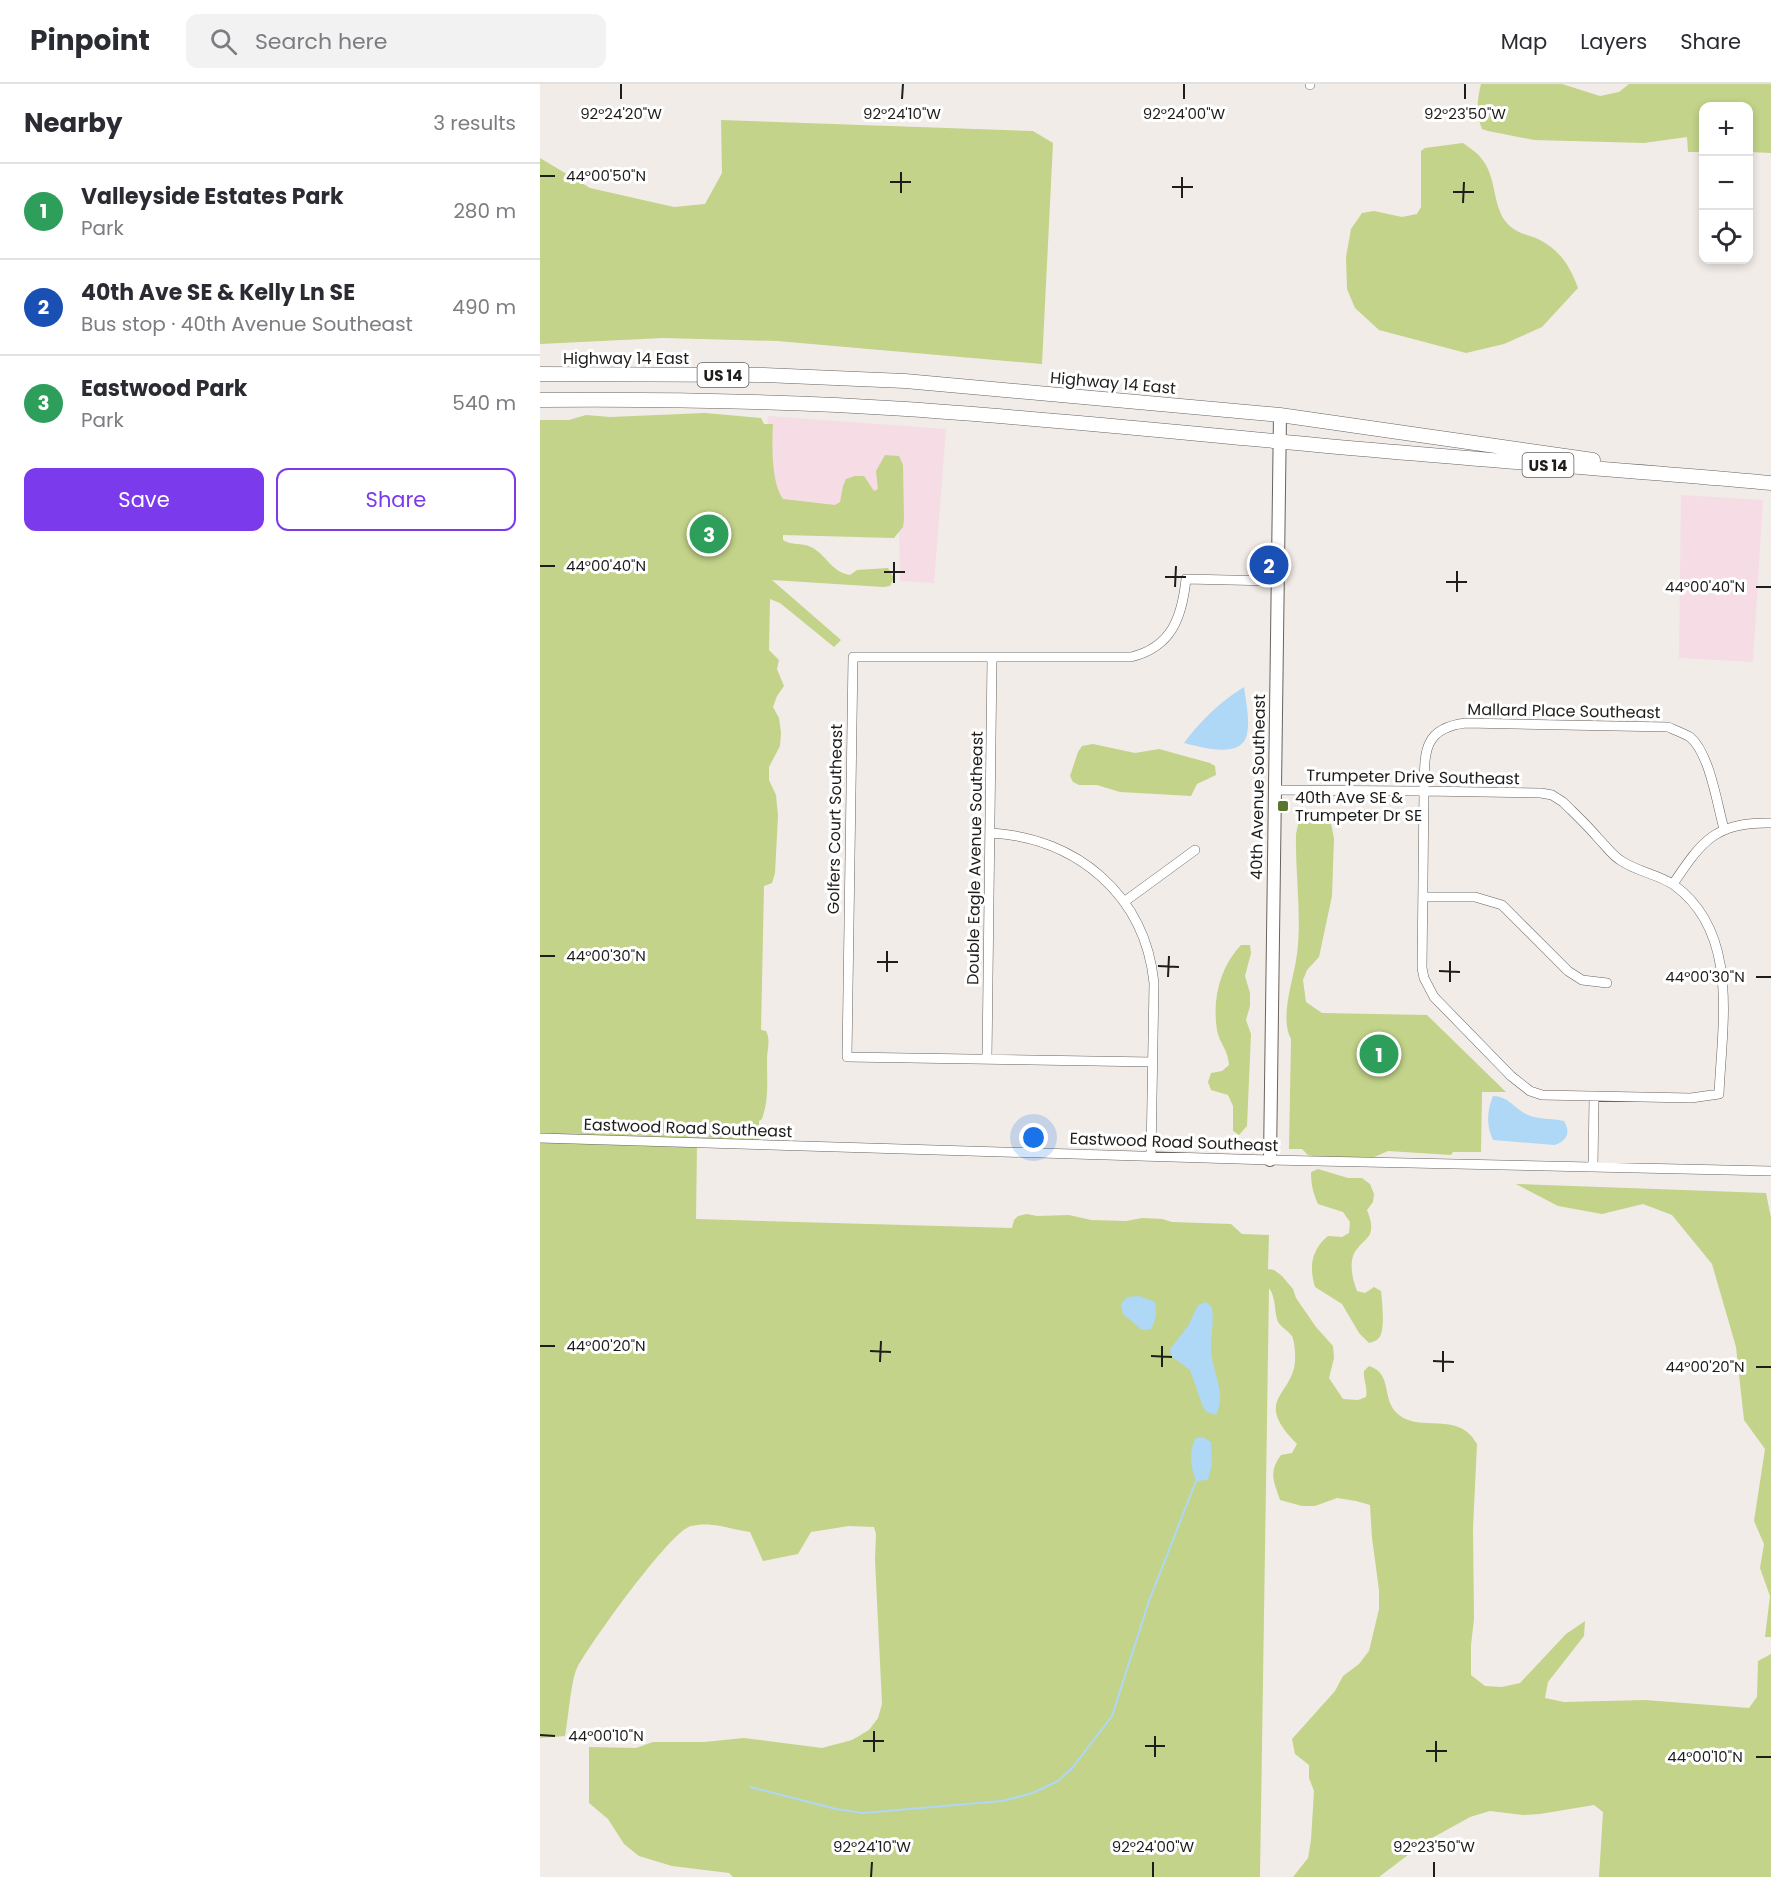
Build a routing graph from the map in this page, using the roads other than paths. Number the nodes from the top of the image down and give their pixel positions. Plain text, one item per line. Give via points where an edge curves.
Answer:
1 (540, 374) edge
2 (540, 400) edge
3 (1280, 415) junction
4 (1280, 442) junction
5 (1678, 475) junction
6 (1771, 483) edge
7 (1277, 580) junction
8 (992, 658) junction
9 (1275, 790) junction
10 (1424, 791) junction
11 (1771, 823) edge
12 (1724, 829) junction
13 (991, 833) junction
14 (1195, 850) dead end
15 (1673, 884) junction
16 (1423, 897) junction
17 (1124, 902) junction
18 (1606, 983) dead end
19 (987, 1059) junction
20 (1153, 1062) junction
21 (1594, 1097) junction
22 (540, 1138) edge
23 (1151, 1156) junction
24 (1270, 1160) junction
25 (1593, 1167) junction
26 (1771, 1172) edge

1 - 3 main road, Highway 14 East / US 14 via 764,375 905,381
2 - 4 main road, Highway 14 East / US 14 via 904,409
3 - 4 street, 40th Avenue Southeast
3 - 5 main road, Highway 14 East / US 14
4 - 5 main road, Highway 14 East / US 14
4 - 7 street, 40th Avenue Southeast
5 - 6 main road, Highway 14 East / US 14
7 - 8 street, Golfers Court Southeast via 1186,579 1182,608 1174,626 1159,644 1140,654 1110,658
7 - 9 street, 40th Avenue Southeast
8 - 13 street, Double Eagle Avenue Southeast
8 - 19 street, Golfers Court Southeast via 853,657 847,1057
9 - 10 street, Trumpeter Drive Southeast
9 - 24 street, 40th Avenue Southeast
10 - 12 street, Mallard Place Southeast via 1427,747 1439,730 1450,725 1668,728 1689,737 1698,746
10 - 15 street, Trumpeter Drive Southeast via 1552,795 1619,860
10 - 16 street, Mallard Place Southeast
11 - 12 street
12 - 15 street via 1699,848
13 - 17 street via 1033,839 1065,851 1092,868
13 - 19 street, Double Eagle Avenue Southeast
14 - 17 street
15 - 21 street, Trumpeter Drive Southeast via 1705,919 1719,954 1724,990 1719,1094 1691,1098
16 - 18 street via 1475,897 1502,905 1568,971 1582,980
16 - 21 street, Mallard Place Southeast via 1422,969 1434,997 1530,1091
17 - 20 street via 1141,932 1150,959
19 - 20 street, Golfers Court Southeast
20 - 23 street
21 - 25 street
22 - 23 street, Eastwood Road Southeast
23 - 24 street, Eastwood Road Southeast
24 - 25 street, Eastwood Road Southeast
25 - 26 street, Eastwood Road Southeast

